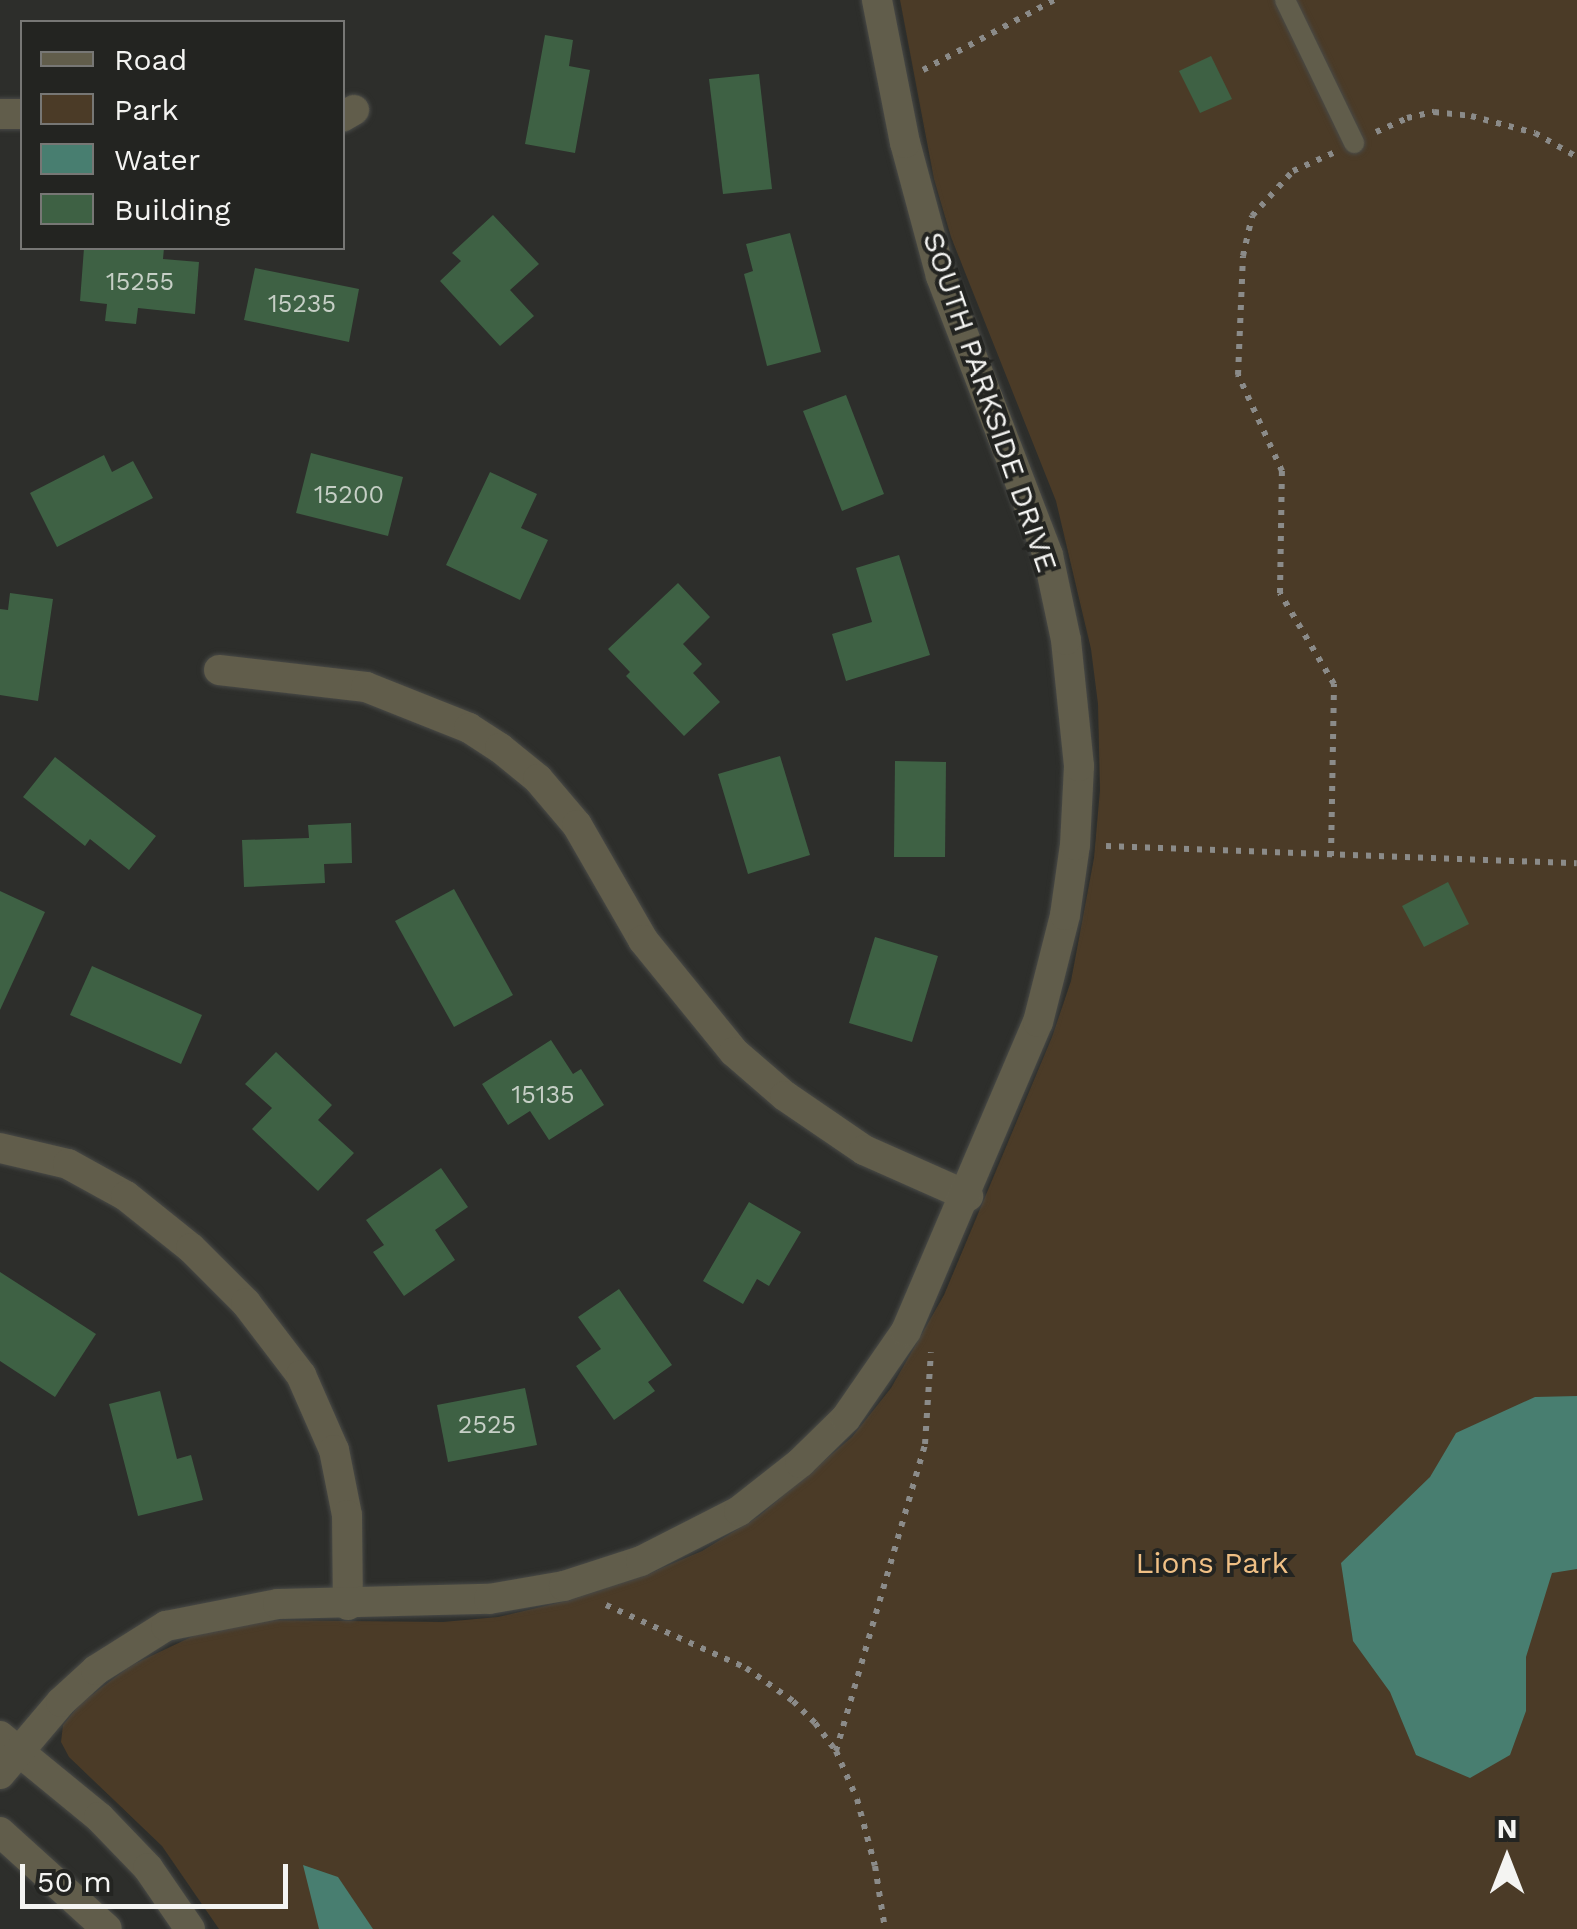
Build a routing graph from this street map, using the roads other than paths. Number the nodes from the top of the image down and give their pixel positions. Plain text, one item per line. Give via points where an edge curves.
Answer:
1 (877, 0) edge
2 (1285, 0) edge
3 (1354, 143) road end
4 (218, 670) dead end
5 (0, 1148) edge
6 (968, 1196) junction
7 (348, 1605) junction
8 (9, 1742) edge
9 (0, 1774) edge
10 (0, 1832) edge
11 (106, 1929) edge
12 (190, 1929) edge

1 - 6 street, SOUTH PARKSIDE DRIVE via 941,276 1048,554 1066,640 1079,766 1065,914 1038,1022
2 - 3 lane
4 - 6 street via 366,687 469,728 500,748 577,824 642,940 734,1052 864,1150
5 - 7 street via 68,1164 126,1196 246,1303 301,1375 334,1450 348,1533
6 - 7 street, SOUTH PARKSIDE DRIVE via 906,1331 846,1418 739,1511 641,1561 564,1586 455,1604
7 - 8 street, SOUTH PARKSIDE DRIVE via 278,1604 166,1626 96,1670
8 - 9 street, SOUTH PARKSIDE DRIVE
8 - 12 street via 123,1842
10 - 11 street

